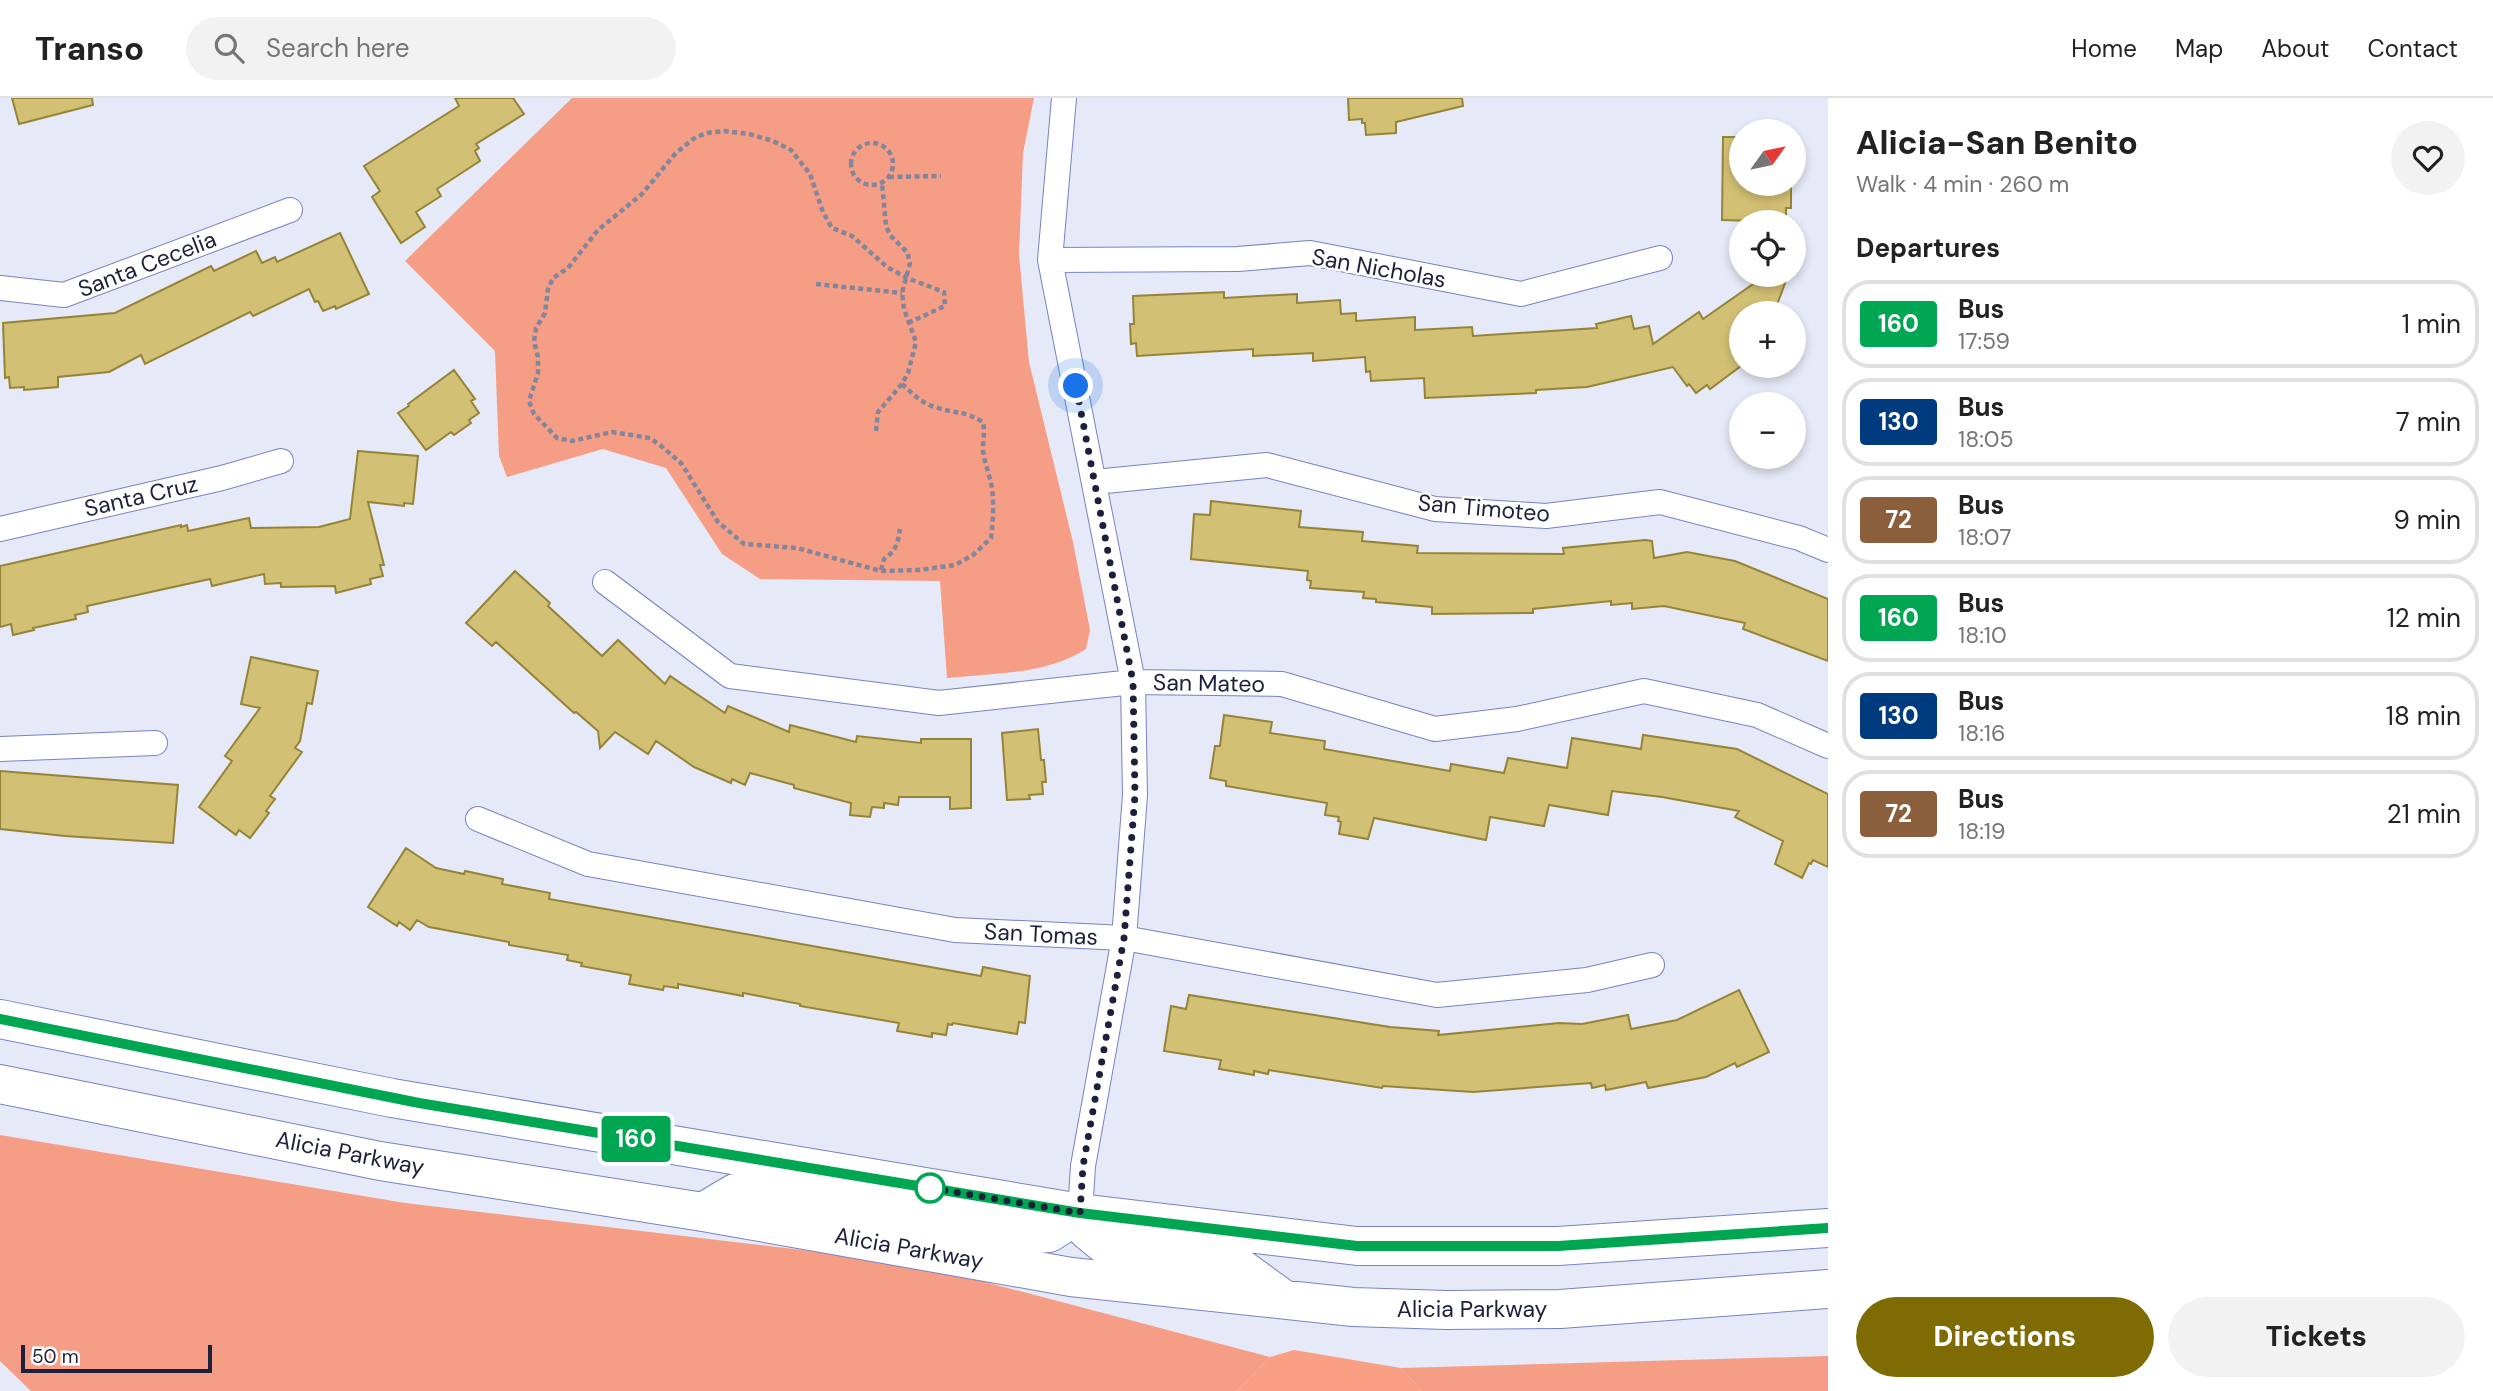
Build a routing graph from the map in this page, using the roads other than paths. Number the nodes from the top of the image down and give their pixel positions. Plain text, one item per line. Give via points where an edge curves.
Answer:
1 (1065, 98) edge
2 (290, 210) dead end
3 (1660, 258) dead end
4 (1050, 260) junction
5 (0, 288) edge
6 (281, 461) dead end
7 (1095, 482) junction
8 (0, 529) edge
9 (1828, 550) edge
10 (605, 582) dead end
11 (1133, 682) junction
12 (155, 743) dead end
13 (1828, 746) edge
14 (0, 749) edge
15 (478, 820) dead end
16 (1124, 938) junction
17 (1652, 965) dead end
18 (0, 1019) edge
19 (0, 1084) edge
20 (703, 1212) junction
21 (1080, 1213) junction
22 (1828, 1228) edge
23 (1828, 1289) edge
24 (1284, 1300) junction

1 - 4 street
2 - 5 street, Santa Cecelia via 64,295
3 - 4 street, San Nicholas via 1521,294 1310,253 1238,259
4 - 7 street
6 - 8 street, Santa Cruz
7 - 9 street, San Timoteo via 1266,465 1434,509 1546,516 1660,502 1800,538
7 - 11 street
10 - 11 street, San Mateo via 730,676 939,703
11 - 13 street, San Mateo via 1282,684 1435,729 1517,719 1644,691 1758,715
11 - 16 street via 1135,795
12 - 14 street
15 - 16 street, San Tomas via 588,864 955,930
16 - 17 street, San Tomas via 1437,995 1587,980
16 - 21 street via 1083,1166
18 - 21 main road via 392,1098
19 - 20 main road, Alicia Parkway via 380,1161
20 - 21 main road via 735,1193 774,1192 1022,1235 1049,1233
20 - 24 main road, Alicia Parkway via 1072,1277
21 - 22 main road via 1357,1246 1558,1246
21 - 24 main road via 1087,1230 1109,1248 1232,1262
23 - 24 main road, Alicia Parkway via 1560,1309 1353,1307

